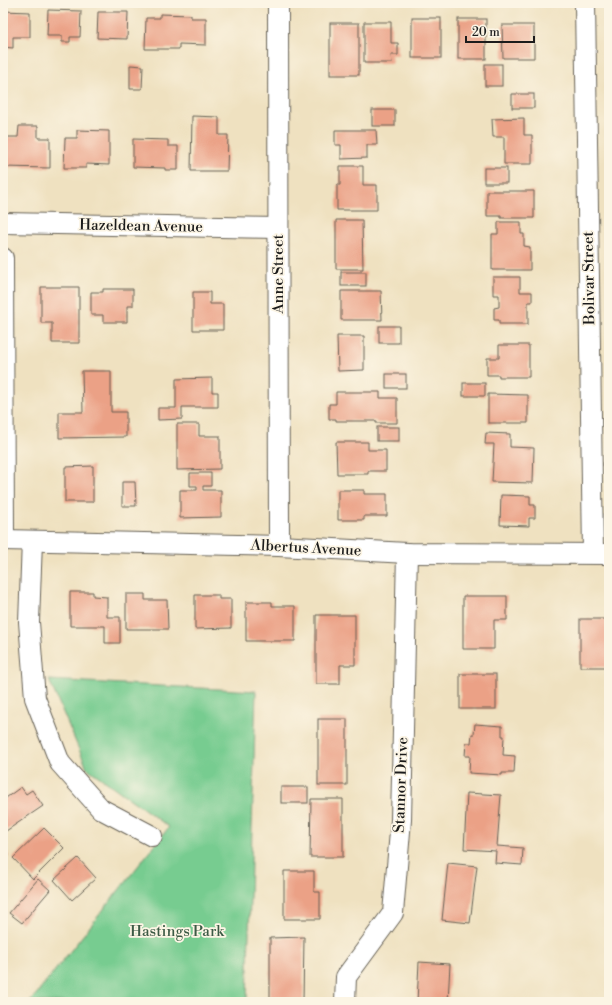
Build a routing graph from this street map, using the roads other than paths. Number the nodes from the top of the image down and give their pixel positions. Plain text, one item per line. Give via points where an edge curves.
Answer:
1 (278, 3) edge
2 (585, 3) edge
3 (3, 223) edge
4 (278, 228) junction
5 (3, 258) edge
6 (4, 540) edge
7 (32, 540) junction
8 (279, 546) junction
9 (407, 553) junction
10 (601, 554) edge
11 (152, 836) dead end
12 (345, 1002) edge

1 - 4 street, Anne Street
2 - 10 street, Bolivar Street
3 - 4 street, Hazeldean Avenue
4 - 8 street, Anne Street
5 - 6 street
6 - 7 street, Albertus Avenue
7 - 8 street, Albertus Avenue
7 - 11 street via 29,622 35,698 60,763 101,809
8 - 9 street, Albertus Avenue
9 - 10 street, Albertus Avenue
9 - 12 street, Stannor Drive via 401,820 393,913 346,977

